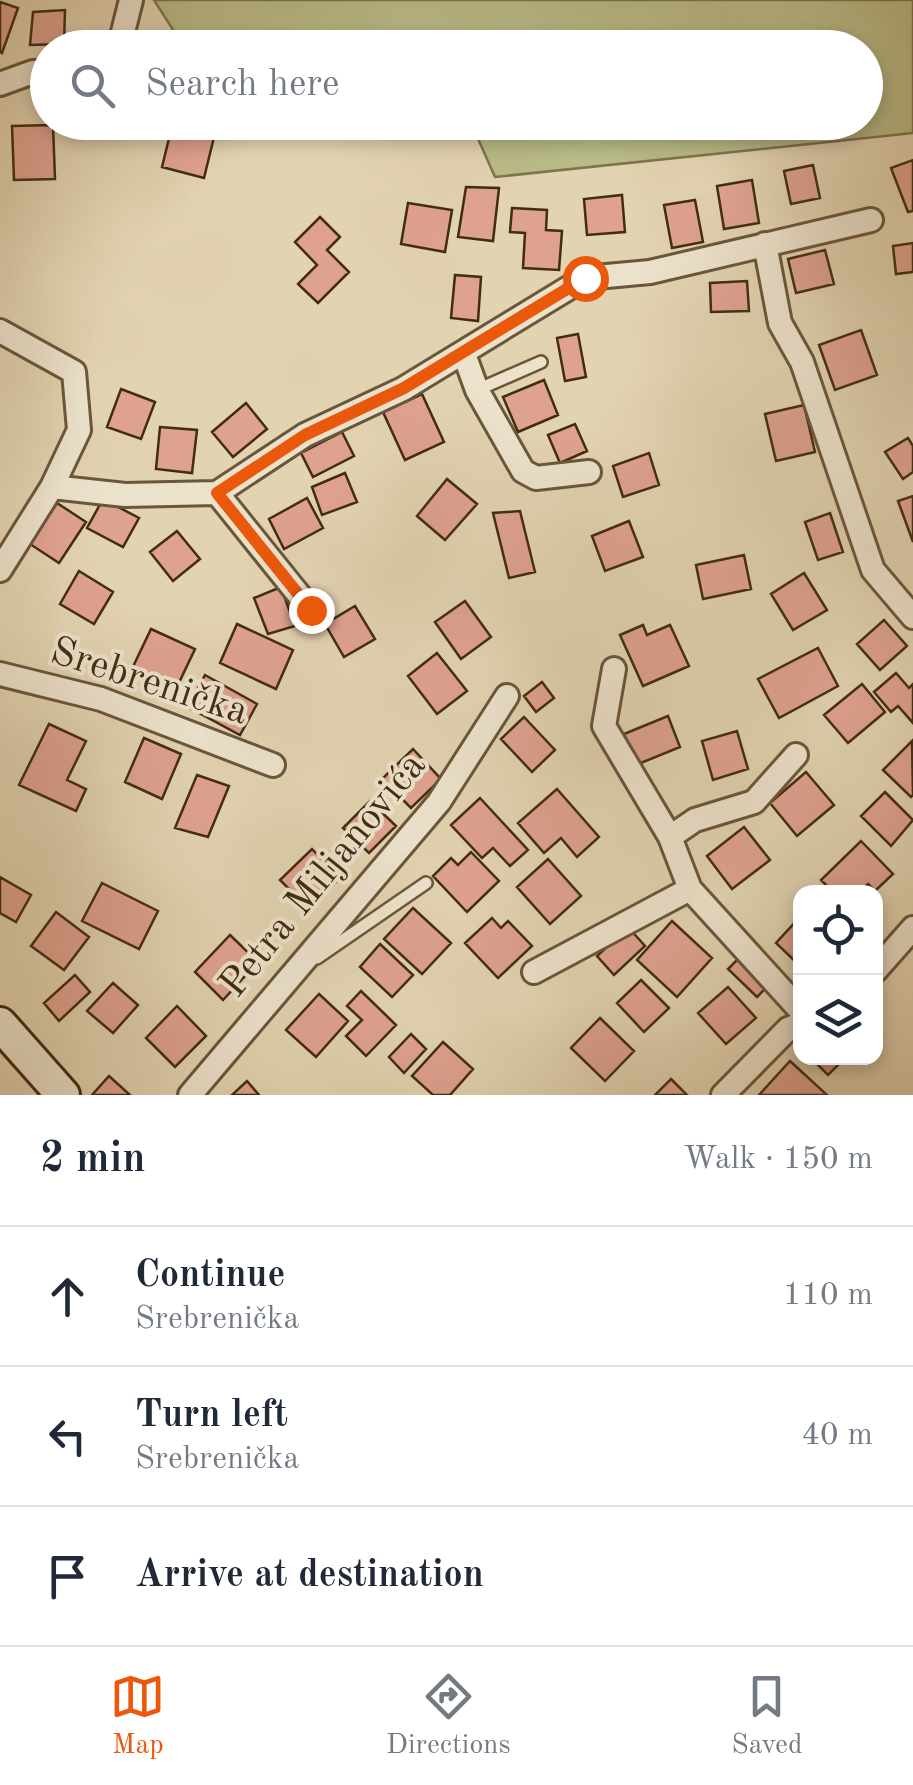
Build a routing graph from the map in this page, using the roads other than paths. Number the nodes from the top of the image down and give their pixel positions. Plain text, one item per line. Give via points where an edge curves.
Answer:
1 (131, 0) edge
2 (123, 30) edge
3 (30, 73) edge
4 (0, 84) edge
5 (870, 220) dead end
6 (765, 244) junction
7 (0, 331) edge
8 (464, 354) junction
9 (541, 362) dead end
10 (478, 390) junction
11 (589, 472) dead end
12 (52, 487) junction
13 (217, 493) junction
14 (0, 570) edge
15 (909, 605) edge
16 (311, 610) dead end
17 (614, 669) dead end
18 (0, 674) edge
19 (507, 696) dead end
20 (796, 755) dead end
21 (273, 765) dead end
22 (670, 837) junction
23 (426, 883) dead end
24 (690, 888) junction
25 (913, 928) edge
26 (883, 962) edge
27 (297, 972) junction
28 (534, 972) dead end
29 (793, 1002) edge
30 (0, 1024) edge
31 (793, 1026) edge
32 (63, 1095) edge
33 (190, 1095) edge
34 (723, 1095) edge

1 - 2 street
3 - 4 street
5 - 6 street
6 - 8 street via 650,272 585,278
6 - 15 street via 780,323 802,362 872,570
7 - 12 street via 74,372 78,430
8 - 10 street
8 - 13 street via 305,435
9 - 10 lane
10 - 11 street via 523,470 536,478
12 - 13 street
12 - 14 street
13 - 16 street
17 - 22 street via 604,726
18 - 21 street, Srebrenička via 101,699
19 - 27 street, Petra Miljanovića via 440,802
20 - 22 street via 754,802 694,820
22 - 24 street
23 - 27 lane
24 - 28 street
24 - 29 street
25 - 26 street
27 - 33 street, Petra Miljanovića
30 - 32 main road
31 - 34 street

